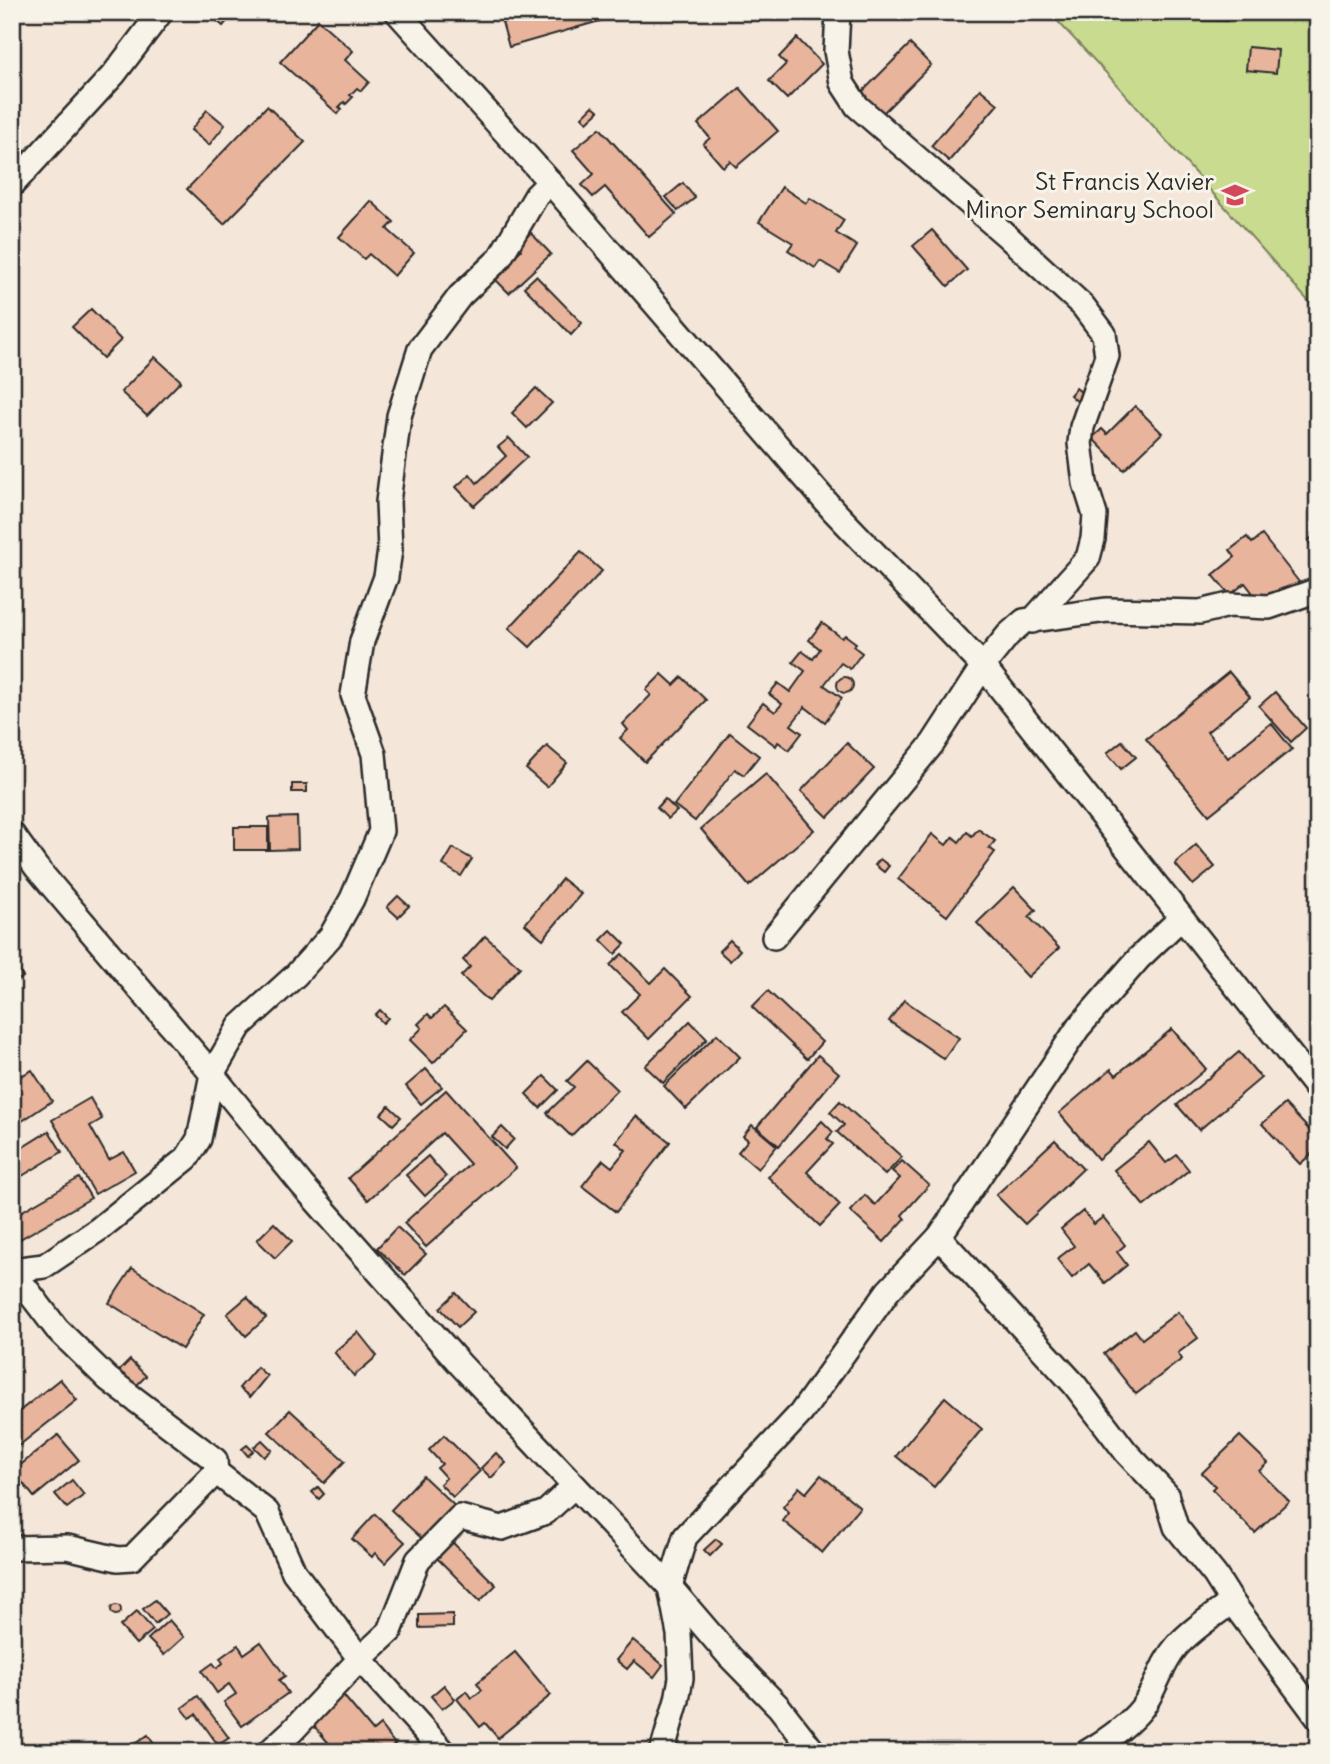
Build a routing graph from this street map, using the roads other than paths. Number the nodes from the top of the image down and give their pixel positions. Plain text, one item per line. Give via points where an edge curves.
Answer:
1 (161, 12) edge
2 (397, 12) edge
3 (838, 12) edge
4 (550, 182) junction
5 (12, 185) edge
6 (1318, 590) edge
7 (1032, 621) junction
8 (983, 666) junction
9 (12, 834) edge
10 (1181, 918) junction
11 (774, 937) dead end
12 (212, 1074) junction
13 (1318, 1090) edge
14 (939, 1237) junction
15 (12, 1270) edge
16 (216, 1472) junction
17 (574, 1486) junction
18 (12, 1548) edge
19 (670, 1587) junction
20 (1232, 1602) junction
21 (360, 1659) junction
22 (1318, 1718) edge
23 (293, 1741) edge
24 (269, 1752) edge
25 (444, 1752) edge
26 (662, 1752) edge
27 (814, 1752) edge
28 (1087, 1752) edge

1 - 5 street via 114,74
2 - 4 street
3 - 7 street via 836,51 842,83 857,106 1083,306 1104,334 1107,356 1080,443 1095,515 1093,540 1088,558
4 - 8 street via 834,510
4 - 12 street via 536,196 499,259 460,296 420,349 399,416 388,502 386,578 362,641 353,695 374,754 381,831 331,936 240,1026
6 - 7 street via 1269,607 1229,605 1200,612 1107,610
7 - 8 street via 1024,621 1008,635
8 - 10 street
8 - 11 street via 933,743
9 - 12 street
10 - 13 street
10 - 14 street via 1078,1028
12 - 15 street via 199,1139 187,1158 99,1229 44,1266
12 - 17 street via 302,1185
14 - 19 street via 888,1291 801,1413 685,1537
14 - 20 street via 1166,1494 1176,1527
15 - 16 street via 65,1337 108,1379 215,1460
16 - 18 street via 132,1558 67,1547
16 - 21 street via 267,1512 294,1572
17 - 19 street
17 - 21 street via 546,1512 502,1528 460,1517 418,1560 390,1631
19 - 26 street via 681,1678
19 - 27 street
20 - 22 street
20 - 28 street via 1176,1647 1143,1707 1121,1730
21 - 23 street
21 - 25 street
23 - 24 street

